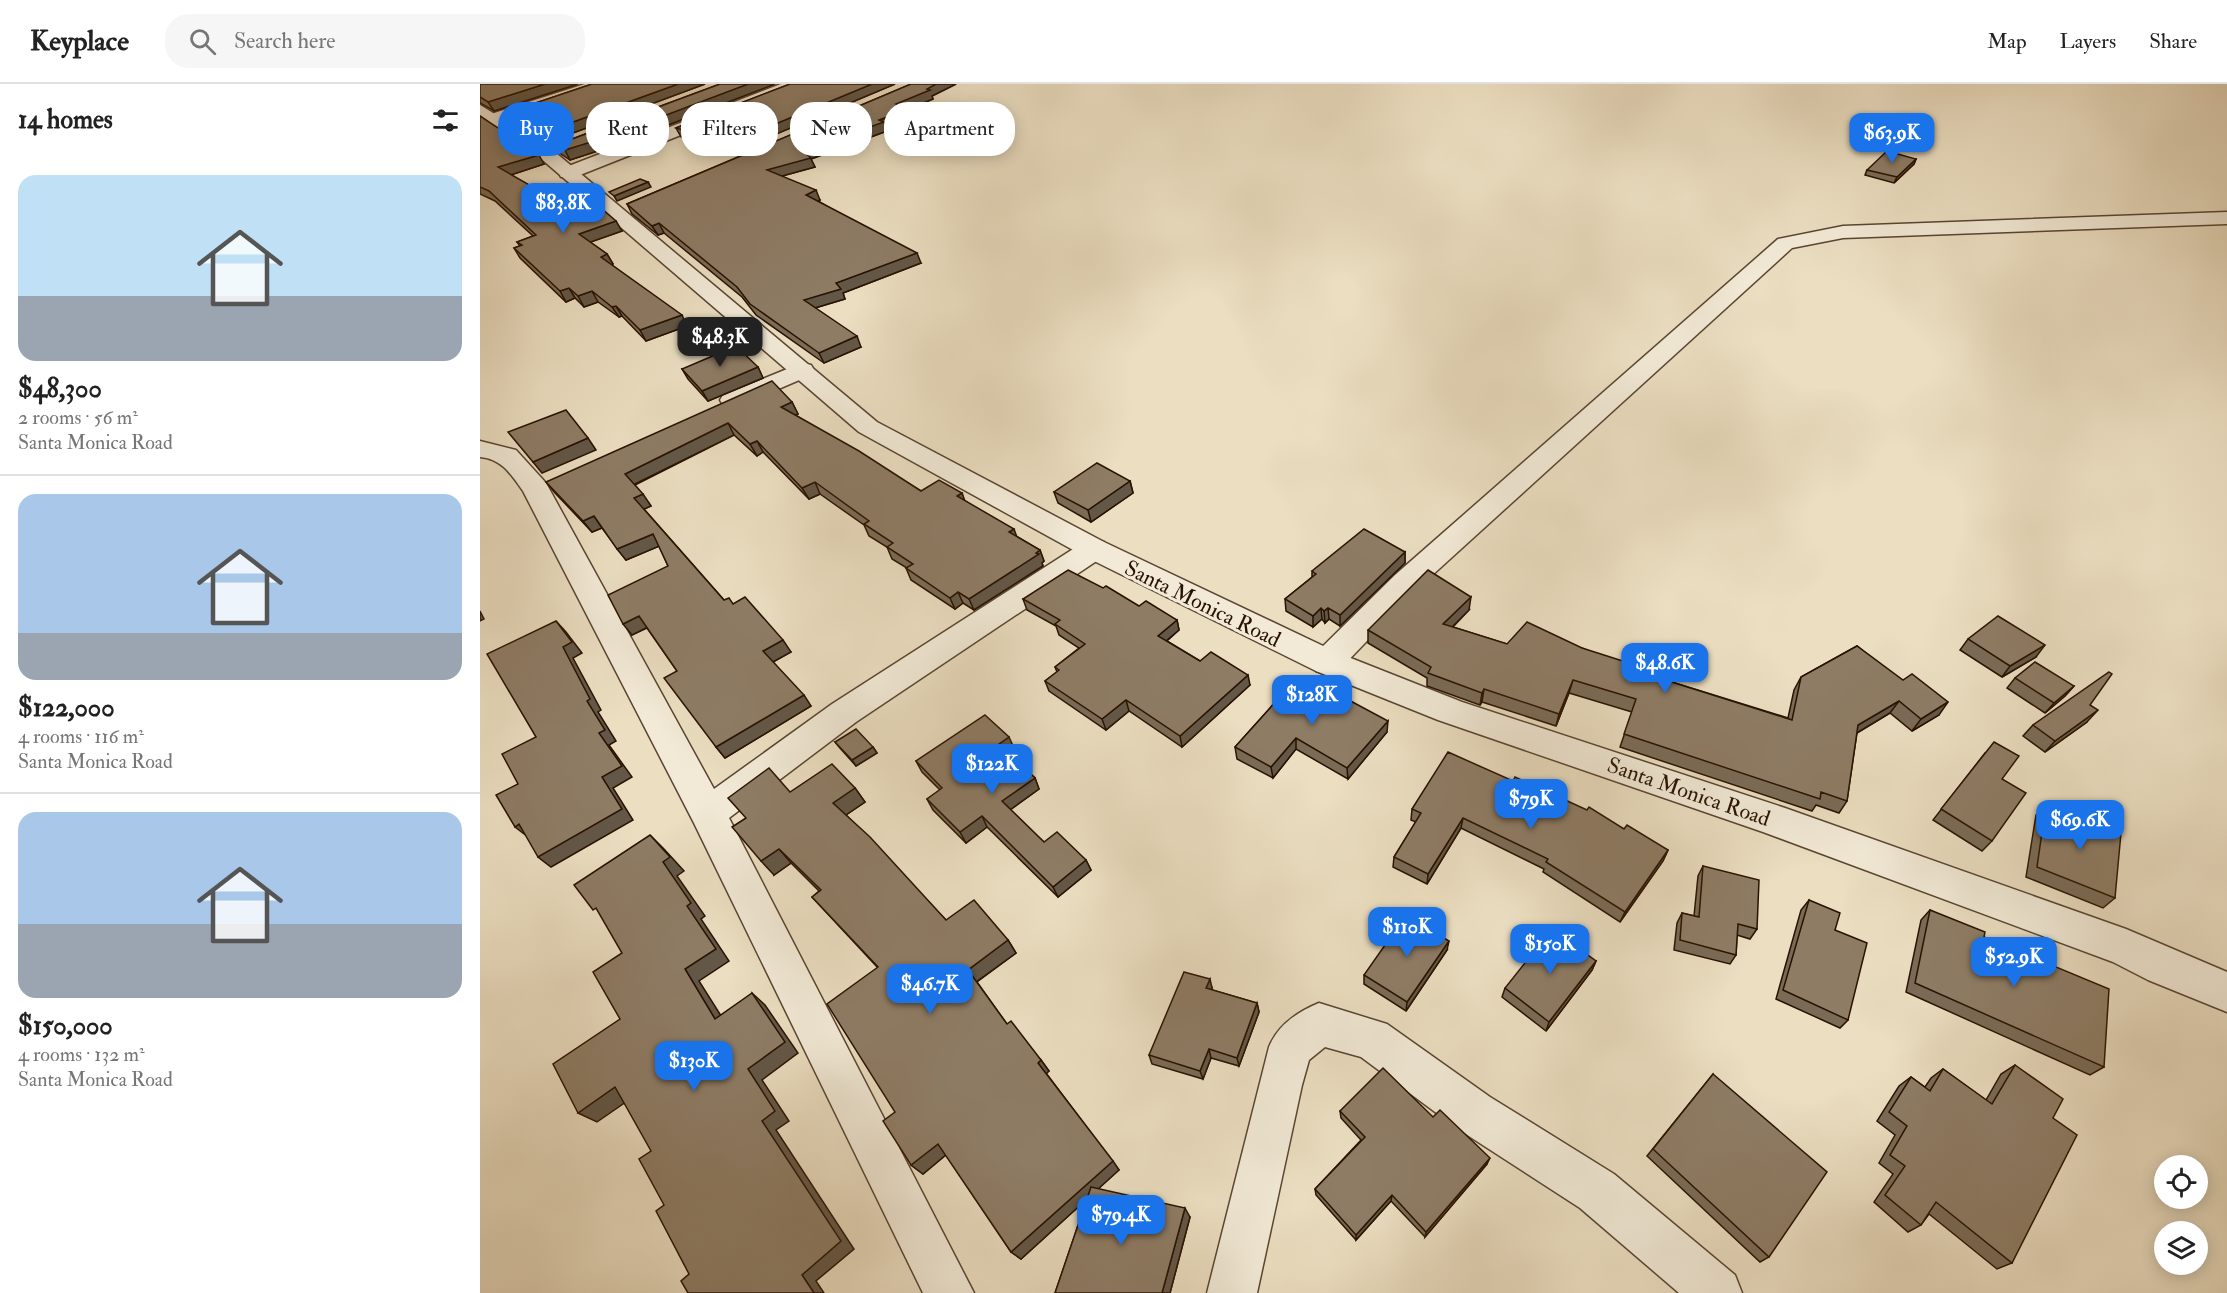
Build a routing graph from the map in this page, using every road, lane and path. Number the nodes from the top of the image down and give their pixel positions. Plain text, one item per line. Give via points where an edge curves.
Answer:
1 (601, 84) edge
2 (796, 84) edge
3 (487, 114) edge
4 (549, 156) edge
5 (568, 173) junction
6 (2227, 218) edge
7 (802, 370) junction
8 (709, 410) edge
9 (480, 449) edge
10 (1094, 549) junction
11 (1327, 662) junction
12 (708, 813) junction
13 (2227, 992) edge
14 (949, 1293) edge
15 (1232, 1293) edge
16 (1717, 1293) edge

1 - 3 street
2 - 5 street
4 - 5 street, Santa Monica Road
5 - 7 street, Santa Monica Road via 625,207
6 - 11 street via 1843,232 1785,243 1406,582
7 - 8 street
7 - 10 street, Santa Monica Road via 868,426
9 - 12 street via 507,453 547,484
10 - 11 street, Santa Monica Road
10 - 12 street via 844,713
11 - 13 street, Santa Monica Road via 1450,711 1772,819 2126,948
12 - 14 street
15 - 16 street via 1291,1047 1319,1024 1372,1039 1474,1113 1597,1191

